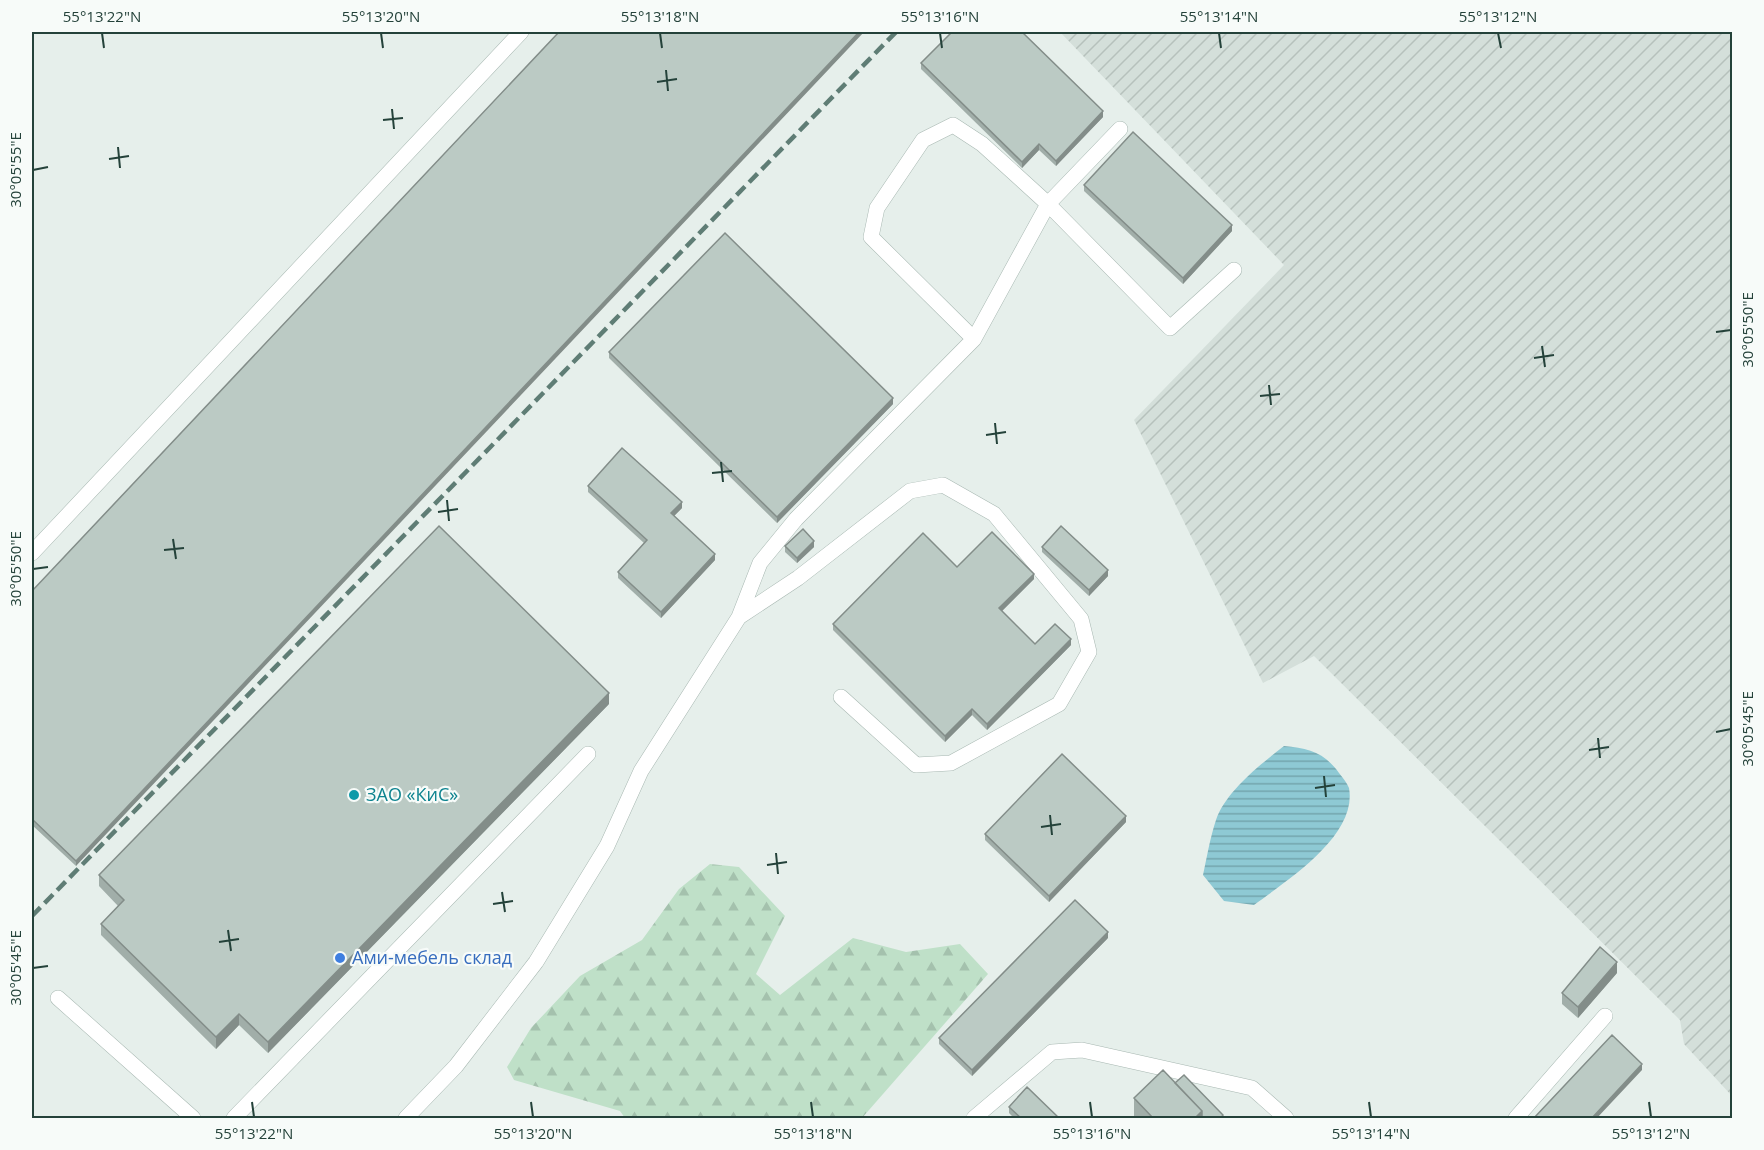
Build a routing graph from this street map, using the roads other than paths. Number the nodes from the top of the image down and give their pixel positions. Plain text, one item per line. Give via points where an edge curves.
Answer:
1 (521, 32) edge
2 (1120, 129) dead end
3 (1048, 204) junction
4 (1234, 270) dead end
5 (974, 339) junction
6 (32, 553) edge
7 (739, 618) junction
8 (841, 696) dead end
9 (588, 754) dead end
10 (58, 998) dead end
11 (1605, 1016) dead end
12 (193, 1119) edge
13 (234, 1119) edge
14 (406, 1119) edge
15 (975, 1119) edge
16 (1286, 1119) edge
17 (1516, 1119) edge

1 - 6 lane
2 - 3 lane
3 - 4 lane via 1170,328
3 - 5 lane
3 - 5 lane via 982,144 953,125 922,140 877,208 871,237
5 - 7 lane via 796,519 760,563
7 - 8 lane via 798,578 910,491 943,485 994,514 1082,619 1089,652 1059,704 951,763 916,765
7 - 14 lane via 641,771 607,846 536,962 456,1066
9 - 13 lane
10 - 12 lane
11 - 17 lane
15 - 16 lane via 1052,1052 1082,1050 1252,1088

